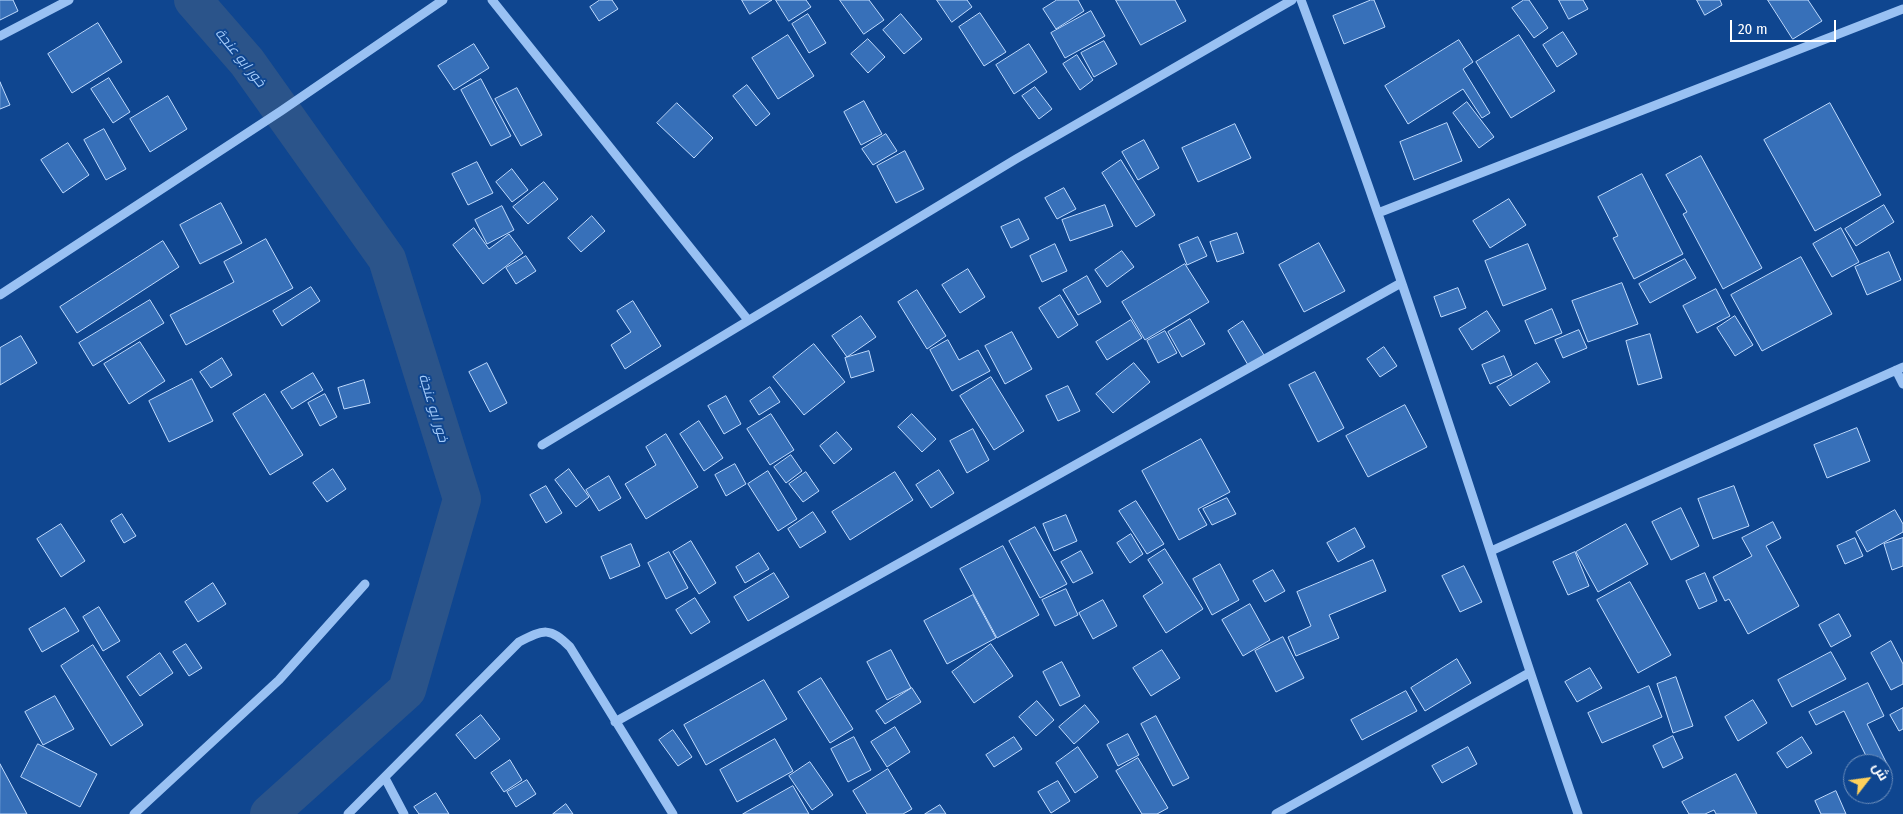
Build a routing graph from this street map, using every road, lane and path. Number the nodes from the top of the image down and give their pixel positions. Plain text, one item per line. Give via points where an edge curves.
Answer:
1 (69, 0) edge
2 (443, 0) edge
3 (492, 0) edge
4 (1292, 0) edge
5 (1301, 0) edge
6 (1903, 9) edge
7 (0, 36) edge
8 (1378, 213) junction
9 (1401, 283) junction
10 (0, 295) edge
11 (748, 320) junction
12 (1900, 368) edge
13 (1903, 384) edge
14 (542, 445) dead end
15 (1491, 552) junction
16 (365, 584) dead end
17 (1529, 673) junction
18 (615, 722) junction
19 (386, 778) junction
20 (134, 814) edge
21 (348, 814) edge
22 (404, 814) edge
23 (672, 814) edge
24 (1276, 814) edge
25 (1578, 814) edge

1 - 7 street
2 - 10 street via 281,111
3 - 11 street
4 - 11 street via 1016,159
5 - 8 street
6 - 8 street
8 - 9 street
9 - 15 street
9 - 18 street
11 - 14 street
12 - 13 street
12 - 15 street
15 - 17 street
16 - 20 street via 279,680
17 - 24 street
17 - 25 street
18 - 19 street via 570,647 557,634 532,635 519,642
18 - 23 street
19 - 21 street
19 - 22 street

